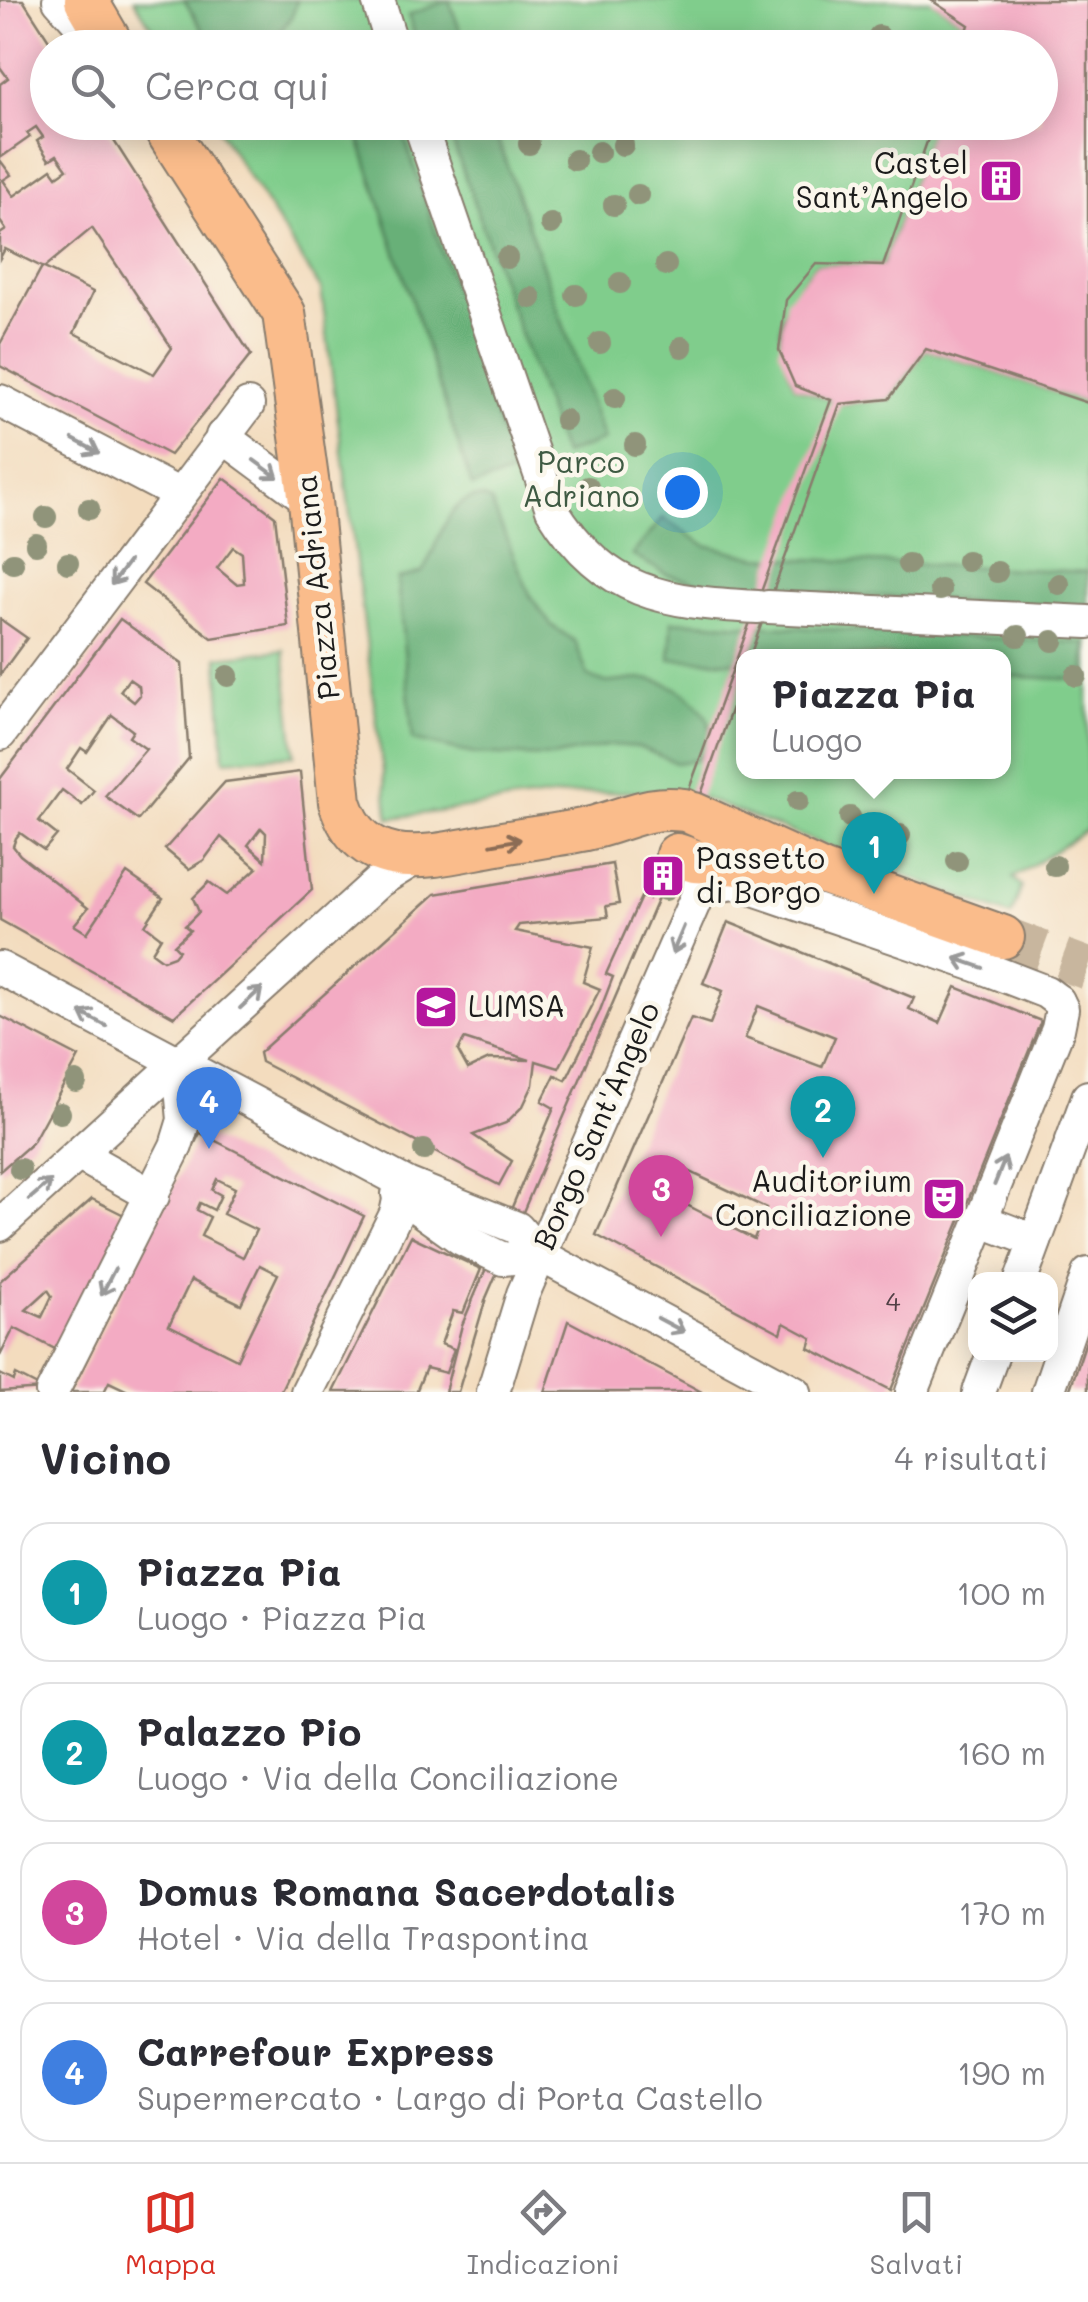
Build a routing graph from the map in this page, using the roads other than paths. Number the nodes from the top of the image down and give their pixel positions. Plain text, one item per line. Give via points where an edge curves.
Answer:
1 (59, 0) edge
2 (86, 0) edge
3 (379, 5) edge
4 (86, 30) edge
5 (104, 30) edge
6 (387, 30) edge
7 (173, 140) edge
8 (425, 140) edge
9 (0, 400) edge
10 (248, 404) dead end
11 (222, 436) junction
12 (178, 494) junction
13 (310, 502) junction
14 (1088, 622) edge
15 (0, 734) edge
16 (597, 826) junction
17 (416, 858) junction
18 (685, 864) junction
19 (824, 872) junction
20 (1003, 938) tunnel mouth
21 (0, 968) edge
22 (1073, 1004) edge
23 (179, 1065) junction
24 (226, 1090) junction
25 (1088, 1098) edge
26 (80, 1154) junction
27 (400, 1195) junction
28 (152, 1196) junction
29 (980, 1220) junction
30 (0, 1225) edge
31 (1035, 1241) junction
32 (540, 1255) junction
33 (1023, 1272) edge
34 (1088, 1274) edge
35 (990, 1362) edge
36 (52, 1392) edge
37 (307, 1392) edge
38 (493, 1392) edge
39 (795, 1392) edge
40 (912, 1392) edge
41 (979, 1392) edge
42 (1048, 1392) edge

1 - 4 street
2 - 5 main road
3 - 6 street
7 - 13 main road, Piazza Adriana via 278,302 292,352
8 - 14 street via 552,510 596,566 664,598
9 -> 12 street
10 - 11 street
11 - 12 street
11 -> 13 street
12 -> 15 street
13 - 17 main road, Piazza Adriana via 340,802 364,841
17 -> 16 main road, Piazza Adriana
16 - 18 main road
16 - 19 main road, Piazza Adriana via 648,808 689,812
23 -> 17 street via 378,881
18 - 19 main road
22 -> 18 street via 976,965 718,882
18 -> 32 street, Borgo Sant'Angelo
19 - 20 main road
23 -> 21 street
29 -> 22 street via 1062,1009
23 - 24 street
23 - 26 street
23 - 28 street via 182,1128
24 - 27 street
24 - 32 street via 407,1184 517,1228
25 - 31 street
26 - 28 street
30 -> 26 street
27 - 32 street via 503,1259
27 - 37 street
28 -> 36 street
29 - 31 street
29 - 40 street
31 - 33 street
32 - 38 street, Borgo Sant'Angelo
32 -> 39 street
34 - 42 street
35 - 41 street

